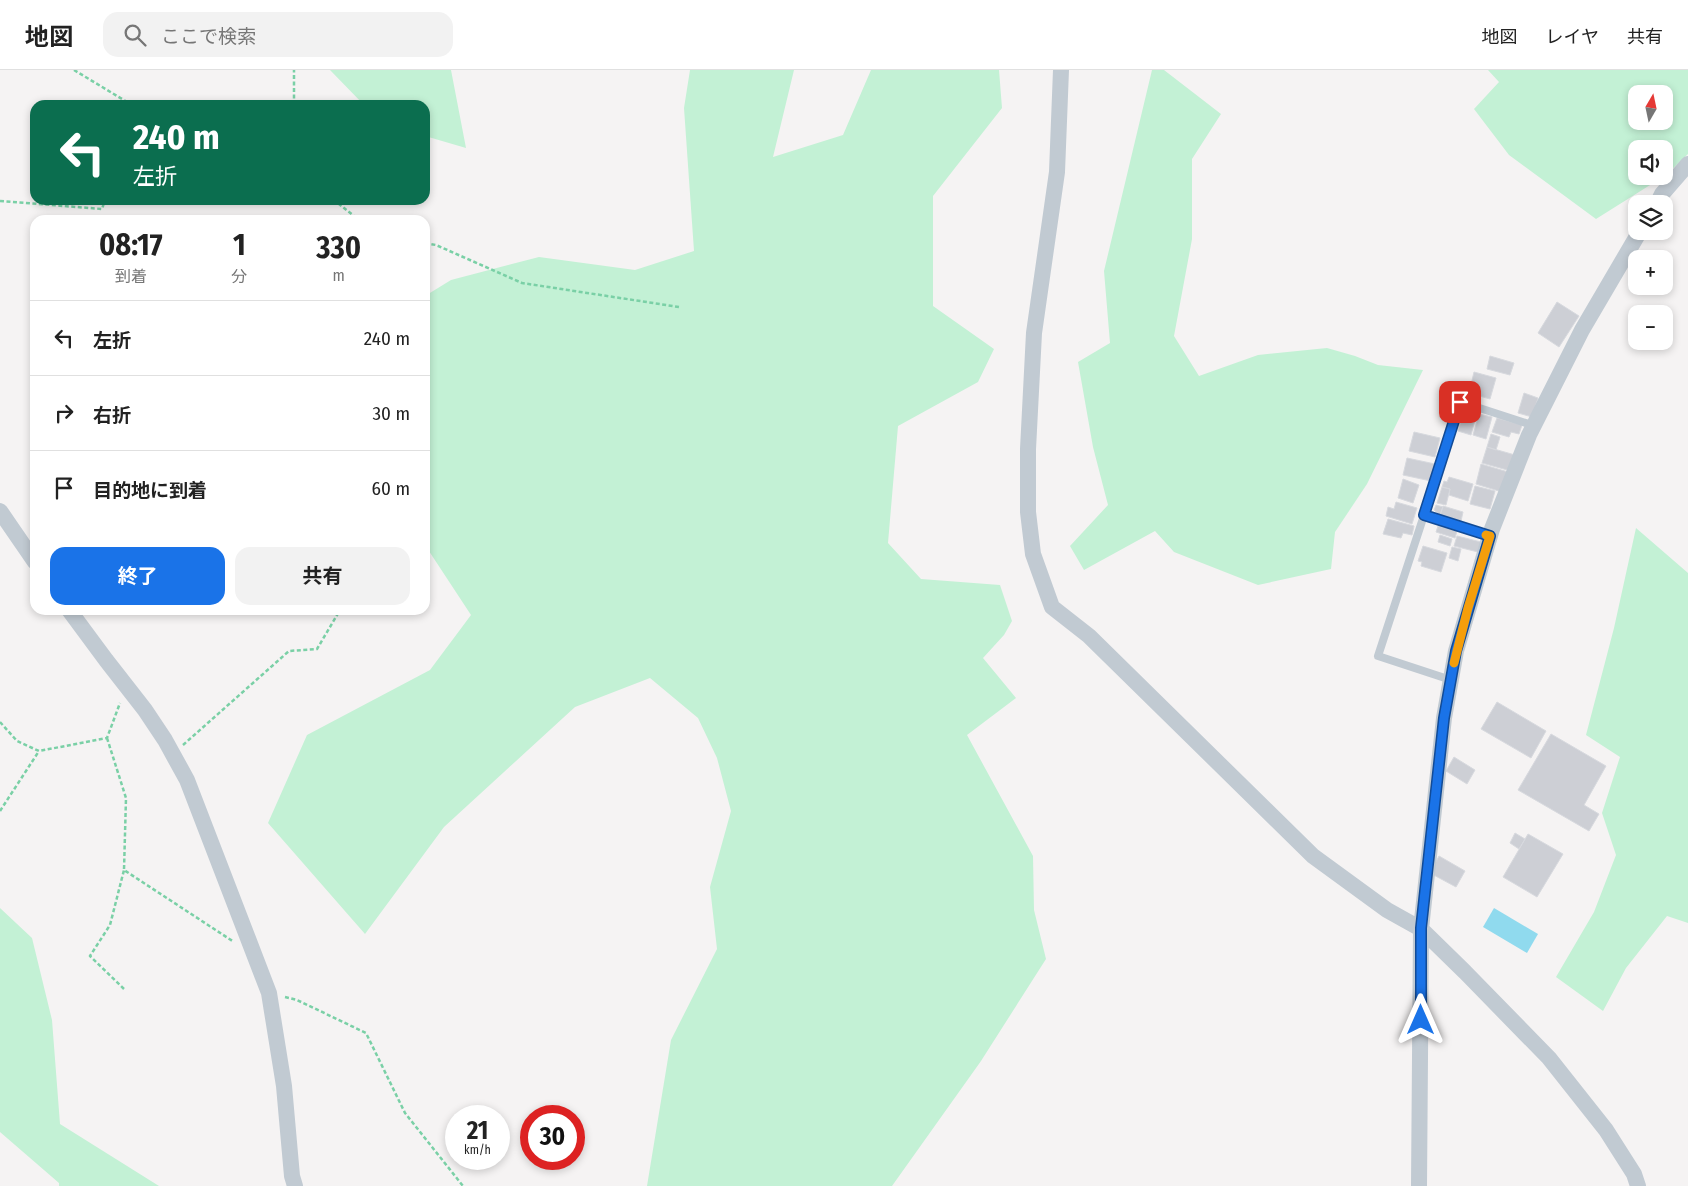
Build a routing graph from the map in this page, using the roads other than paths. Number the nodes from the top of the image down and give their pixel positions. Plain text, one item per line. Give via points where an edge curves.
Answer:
1 (1061, 70) edge
2 (1686, 169) edge
3 (1661, 195) edge
4 (1635, 240) edge
5 (1534, 426) junction
6 (0, 511) edge
7 (1424, 515) junction
8 (1490, 536) junction
9 (30, 555) edge
10 (73, 615) edge
11 (1451, 680) junction
12 (1421, 928) junction
13 (295, 1186) edge
14 (1419, 1186) edge
15 (1638, 1186) edge

1 - 12 street via 1057,172 1034,333 1028,449 1028,512 1033,554 1052,607 1089,636 1313,856 1388,910
2 - 3 street
4 - 5 street via 1582,330
5 - 7 lane via 1460,402
5 - 8 street
6 - 9 street
7 - 8 lane
7 - 11 lane via 1378,656
8 - 11 street
10 - 13 street via 145,710 188,780 269,993 283,1077
11 - 12 street
12 - 14 street
12 - 15 street via 1549,1058 1606,1130

